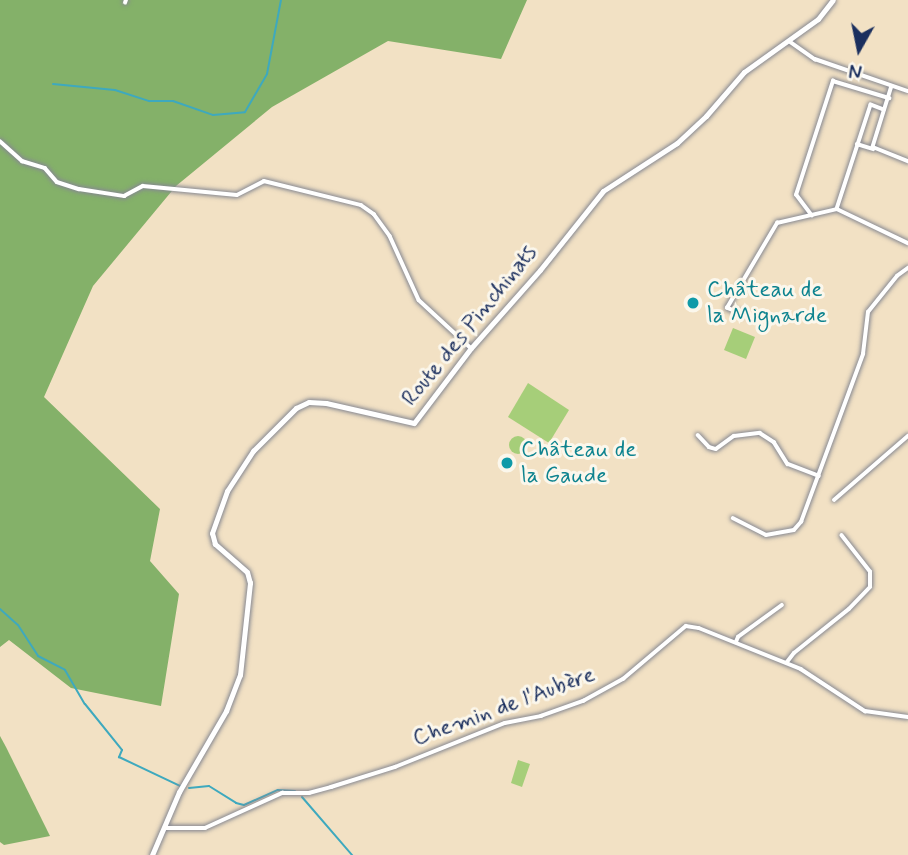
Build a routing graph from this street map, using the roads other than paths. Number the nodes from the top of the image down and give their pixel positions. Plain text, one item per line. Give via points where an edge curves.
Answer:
1 (833, 0) edge
2 (789, 41) junction
3 (892, 86) junction
4 (908, 91) edge
5 (889, 98) junction
6 (884, 110) junction
7 (0, 141) edge
8 (857, 144) junction
9 (875, 150) junction
10 (908, 160) edge
11 (837, 209) junction
12 (812, 216) junction
13 (908, 243) edge
14 (908, 268) edge
15 (745, 315) dead end
16 (471, 348) junction
17 (698, 435) dead end
18 (908, 436) edge
19 (819, 476) junction
20 (834, 500) dead end
21 (733, 518) dead end
22 (842, 536) dead end
23 (782, 605) dead end
24 (736, 642) junction
25 (787, 662) junction
26 (908, 717) edge
27 (166, 828) junction
28 (152, 855) edge

1 - 2 street, Route des Pinchinats via 818,19
2 - 3 street via 815,59
2 - 16 street, Route des Pinchinats via 744,72 677,143 603,191
3 - 4 street
3 - 5 street
5 - 6 street
5 - 12 street via 833,80 796,195
6 - 8 street via 871,106
6 - 9 street
7 - 16 street via 22,161 45,168 57,182 79,189 124,196 144,186 237,195 264,181 361,205 390,236 419,299
8 - 9 street
8 - 11 street
9 - 10 street
11 - 12 street
11 - 13 street
12 - 15 street via 782,220 772,230 727,308
14 - 19 street via 868,312 863,354
16 - 27 street, Route des Pinchinats via 414,423 326,403 302,405 266,436 235,477 212,538 249,576 243,660 226,711 179,792
17 - 19 street via 716,449 734,436 760,433 775,442 788,464
18 - 20 street
19 - 21 street via 794,530 765,535
22 - 25 street via 870,572 870,587
23 - 24 street
24 - 25 street, Chemin de l'Aubère
24 - 27 street, Chemin de l'Aubère via 695,626 682,627 623,679 583,701 505,723 331,787 282,793 205,828
25 - 26 street, Chemin de l'Aubère via 865,711
27 - 28 street, Route des Pinchinats

